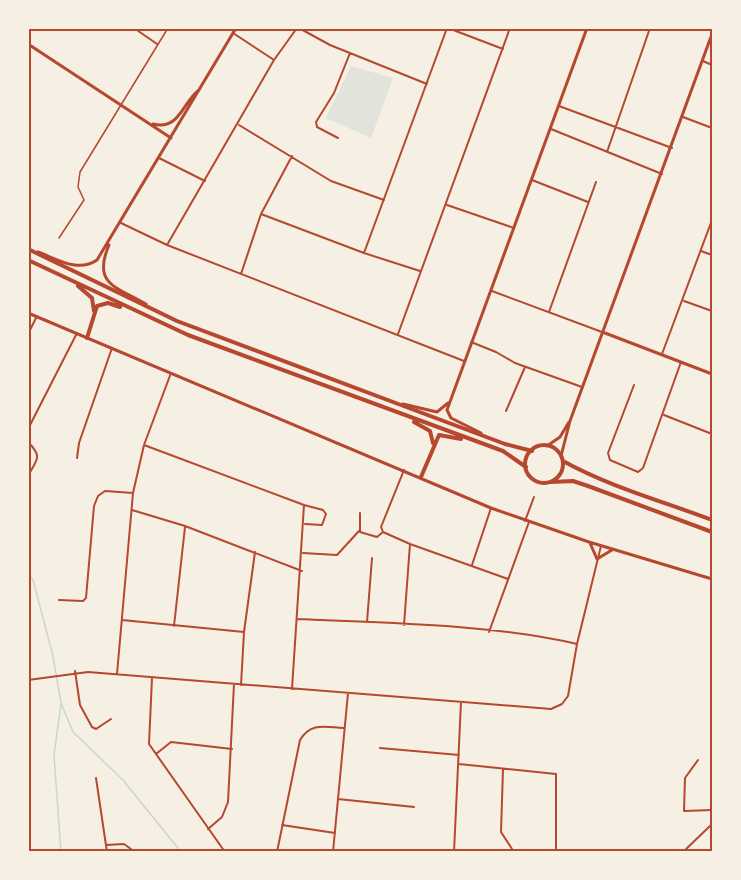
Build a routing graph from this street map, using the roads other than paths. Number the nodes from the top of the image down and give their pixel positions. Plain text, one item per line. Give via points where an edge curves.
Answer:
1 (134, 28) edge
2 (168, 28) edge
3 (236, 28) edge
4 (298, 28) edge
5 (447, 28) edge
6 (510, 28) edge
7 (587, 28) edge
8 (650, 28) edge
9 (233, 33) junction
10 (712, 34) edge
11 (28, 44) edge
12 (158, 44) junction
13 (503, 49) junction
14 (350, 53) junction
15 (274, 60) junction
16 (703, 61) junction
17 (712, 64) edge
18 (427, 84) junction
19 (200, 89) junction
20 (120, 104) junction
21 (559, 106) junction
22 (683, 117) junction
23 (148, 122) junction
24 (239, 125) junction
25 (615, 127) junction
26 (712, 128) edge
27 (551, 129) junction
28 (171, 138) junction
29 (338, 138) dead end
30 (672, 148) junction
31 (607, 152) junction
32 (292, 156) junction
33 (159, 158) junction
34 (662, 174) junction
35 (532, 180) junction
36 (205, 181) junction
37 (596, 182) dead end
38 (384, 200) junction
39 (588, 203) junction
40 (447, 205) junction
41 (261, 214) junction
42 (712, 220) edge
43 (121, 223) junction
44 (514, 228) junction
45 (114, 235) junction
46 (59, 238) dead end
47 (167, 245) junction
48 (28, 248) edge
49 (701, 250) junction
50 (364, 253) junction
51 (712, 255) edge
52 (28, 260) edge
53 (420, 271) junction
54 (241, 274) junction
55 (68, 279) junction
56 (491, 291) junction
57 (683, 301) junction
58 (149, 306) junction
59 (135, 311) junction
60 (712, 311) edge
61 (549, 312) junction
62 (28, 313) edge
63 (37, 316) junction
64 (94, 317) junction
65 (77, 333) junction
66 (398, 333) junction
67 (604, 333) junction
68 (28, 334) edge
69 (87, 338) junction
70 (471, 342) junction
71 (112, 348) junction
72 (662, 354) junction
73 (464, 361) junction
74 (681, 362) junction
75 (525, 367) junction
76 (171, 373) junction
77 (712, 374) edge
78 (634, 385) dead end
79 (582, 387) junction
80 (384, 398) junction
81 (450, 402) junction
82 (391, 411) junction
83 (506, 411) dead end
84 (664, 415) junction
85 (570, 421) junction
86 (28, 429) edge
87 (712, 434) edge
88 (493, 439) junction
89 (28, 442) edge
90 (485, 445) junction
91 (144, 446) junction
92 (547, 446) junction
93 (432, 450) junction
94 (531, 451) junction
95 (77, 458) dead end
96 (562, 458) junction
97 (526, 467) junction
98 (404, 470) junction
99 (28, 476) edge
100 (421, 477) junction
101 (552, 482) junction
102 (133, 493) junction
103 (534, 497) dead end
104 (304, 505) junction
105 (491, 508) junction
106 (131, 510) junction
107 (360, 513) dead end
108 (712, 520) edge
109 (527, 521) junction
110 (305, 524) junction
111 (185, 526) junction
112 (359, 531) junction
113 (383, 532) junction
114 (712, 532) edge
115 (589, 542) junction
116 (410, 544) junction
117 (601, 546) junction
118 (614, 550) junction
119 (255, 552) junction
120 (303, 553) junction
121 (372, 558) dead end
122 (597, 560) junction
123 (472, 565) junction
124 (302, 571) junction
125 (508, 579) junction
126 (712, 579) edge
127 (59, 600) dead end
128 (297, 619) junction
129 (122, 620) junction
130 (367, 622) junction
131 (404, 625) junction
132 (174, 626) junction
133 (244, 632) junction
134 (489, 632) junction
135 (577, 645) junction
136 (75, 671) junction
137 (117, 674) junction
138 (152, 678) junction
139 (28, 680) edge
140 (234, 684) junction
141 (241, 685) junction
142 (292, 689) junction
143 (348, 693) junction
144 (462, 701) junction
145 (111, 719) dead end
146 (343, 728) junction
147 (380, 748) dead end
148 (232, 749) junction
149 (156, 754) junction
150 (459, 755) junction
151 (698, 760) dead end
152 (459, 765) junction
153 (503, 769) junction
154 (96, 777) dead end
155 (338, 799) junction
156 (414, 807) dead end
157 (712, 810) edge
158 (712, 824) edge
159 (282, 825) junction
160 (208, 829) junction
161 (335, 833) junction
162 (106, 845) junction
163 (107, 852) edge
164 (135, 852) edge
165 (225, 852) edge
166 (277, 852) edge
167 (333, 852) edge
168 (454, 852) edge
169 (514, 852) edge
170 (556, 852) edge
171 (682, 852) edge

1 - 12 street
2 - 12 lane
3 - 9 street
4 - 14 street
4 - 15 street
5 - 13 street
5 - 18 street
6 - 13 street
7 - 21 street
8 - 25 street
9 - 15 street
9 - 19 street
10 - 16 street
11 - 20 street
12 - 20 lane
13 - 40 street
14 - 18 street
14 - 29 street via 334,93 316,122
15 - 24 street
16 - 17 street
16 - 22 street
18 - 38 street
19 - 23 street via 171,124
19 - 28 street
20 - 23 street
20 - 46 lane via 80,172 78,187 84,200
21 - 25 street
21 - 27 street
22 - 26 street
22 - 30 street
23 - 28 street
24 - 32 street
24 - 36 street
25 - 30 street
25 - 31 street
27 - 31 street
27 - 35 street
28 - 33 street
30 - 34 street
31 - 34 street
32 - 38 street via 331,180
32 - 41 street
33 - 36 street
33 - 43 street
34 - 67 street
35 - 39 street
35 - 44 street
36 - 47 street
37 - 39 street
38 - 50 street
39 - 61 street
40 - 44 street
40 - 53 street
41 - 50 street
41 - 54 street
42 - 49 street
43 - 45 street
43 - 47 street
44 - 56 street
45 - 48 street via 89,266 65,263
45 - 58 street via 104,258 103,275
47 - 54 street
48 - 58 main road
49 - 51 street
49 - 57 street
50 - 53 street
52 - 55 main road
53 - 66 street
54 - 66 street
55 - 59 main road
55 - 64 main road via 92,298
56 - 61 street
56 - 70 street
57 - 60 street
57 - 72 street
58 - 80 main road via 196,328
59 - 64 main road via 101,303
59 - 82 main road via 188,335
61 - 67 street
62 - 63 street
63 - 65 street
63 - 68 street
64 - 69 main road
65 - 69 street
65 - 86 street
66 - 73 street
67 - 72 street
67 - 79 street
69 - 71 street
70 - 73 street
70 - 75 street
71 - 76 street
71 - 95 street
72 - 74 street
73 - 81 street
74 - 77 street
74 - 84 street
75 - 79 street
75 - 83 street
76 - 91 street
76 - 98 street
78 - 84 street via 608,453 610,460 638,472 644,468
79 - 85 street
80 - 81 street via 437,412
80 - 88 main road
81 - 88 street via 450,418
82 - 90 main road
82 - 93 main road via 430,431
84 - 87 street
85 - 92 street via 560,437
85 - 96 street
88 - 94 main road
89 - 99 street via 38,456
90 - 93 main road via 439,435
90 - 97 main road via 509,454
91 - 102 street
91 - 104 street
92 - 94 main road
92 - 96 main road
93 - 100 main road
94 - 97 main road
96 - 101 main road via 562,471
96 - 108 main road via 575,470
97 - 101 main road via 534,480
98 - 100 street
98 - 113 street via 381,527
100 - 105 street
101 - 114 main road via 573,481
102 - 106 street
102 - 127 street via 105,491 98,496 87,598
103 - 109 street
104 - 110 street
104 - 110 street via 326,514 322,525
105 - 109 street
105 - 123 street
106 - 111 street
106 - 129 street
107 - 112 street
109 - 115 street
109 - 125 street
110 - 120 street
111 - 119 street
111 - 132 street
112 - 113 street via 374,537
112 - 120 street via 336,555
113 - 116 street
115 - 117 street
115 - 122 street
116 - 123 street
116 - 131 street
117 - 118 street
117 - 122 street
118 - 122 street
118 - 126 street
119 - 124 street
119 - 133 street
120 - 124 street
121 - 130 street
122 - 135 street
123 - 125 street
124 - 128 street
125 - 134 street
128 - 130 street
128 - 142 street
129 - 132 street
129 - 137 street
130 - 131 street
131 - 134 street
132 - 133 street
133 - 141 street
134 - 135 street via 545,637
135 - 144 street via 568,696 557,707
136 - 137 street
136 - 139 street
136 - 145 street via 80,705 92,728
137 - 138 street
138 - 140 street
138 - 149 street via 147,738
140 - 141 street
140 - 148 street
141 - 142 street
142 - 143 street
143 - 144 street
143 - 146 street
144 - 150 street
146 - 155 street
146 - 159 street via 314,726 304,734 297,747
147 - 150 street
148 - 149 street via 177,742
148 - 160 street via 226,812
149 - 160 street
150 - 152 street
151 - 157 street via 685,778 684,812
152 - 153 street
152 - 168 street
153 - 169 street via 501,832
153 - 170 street via 556,774
154 - 162 street
155 - 156 street
155 - 161 street
158 - 171 street
159 - 161 street
159 - 166 street
160 - 165 street
161 - 167 street
162 - 163 street
162 - 164 street via 124,844

